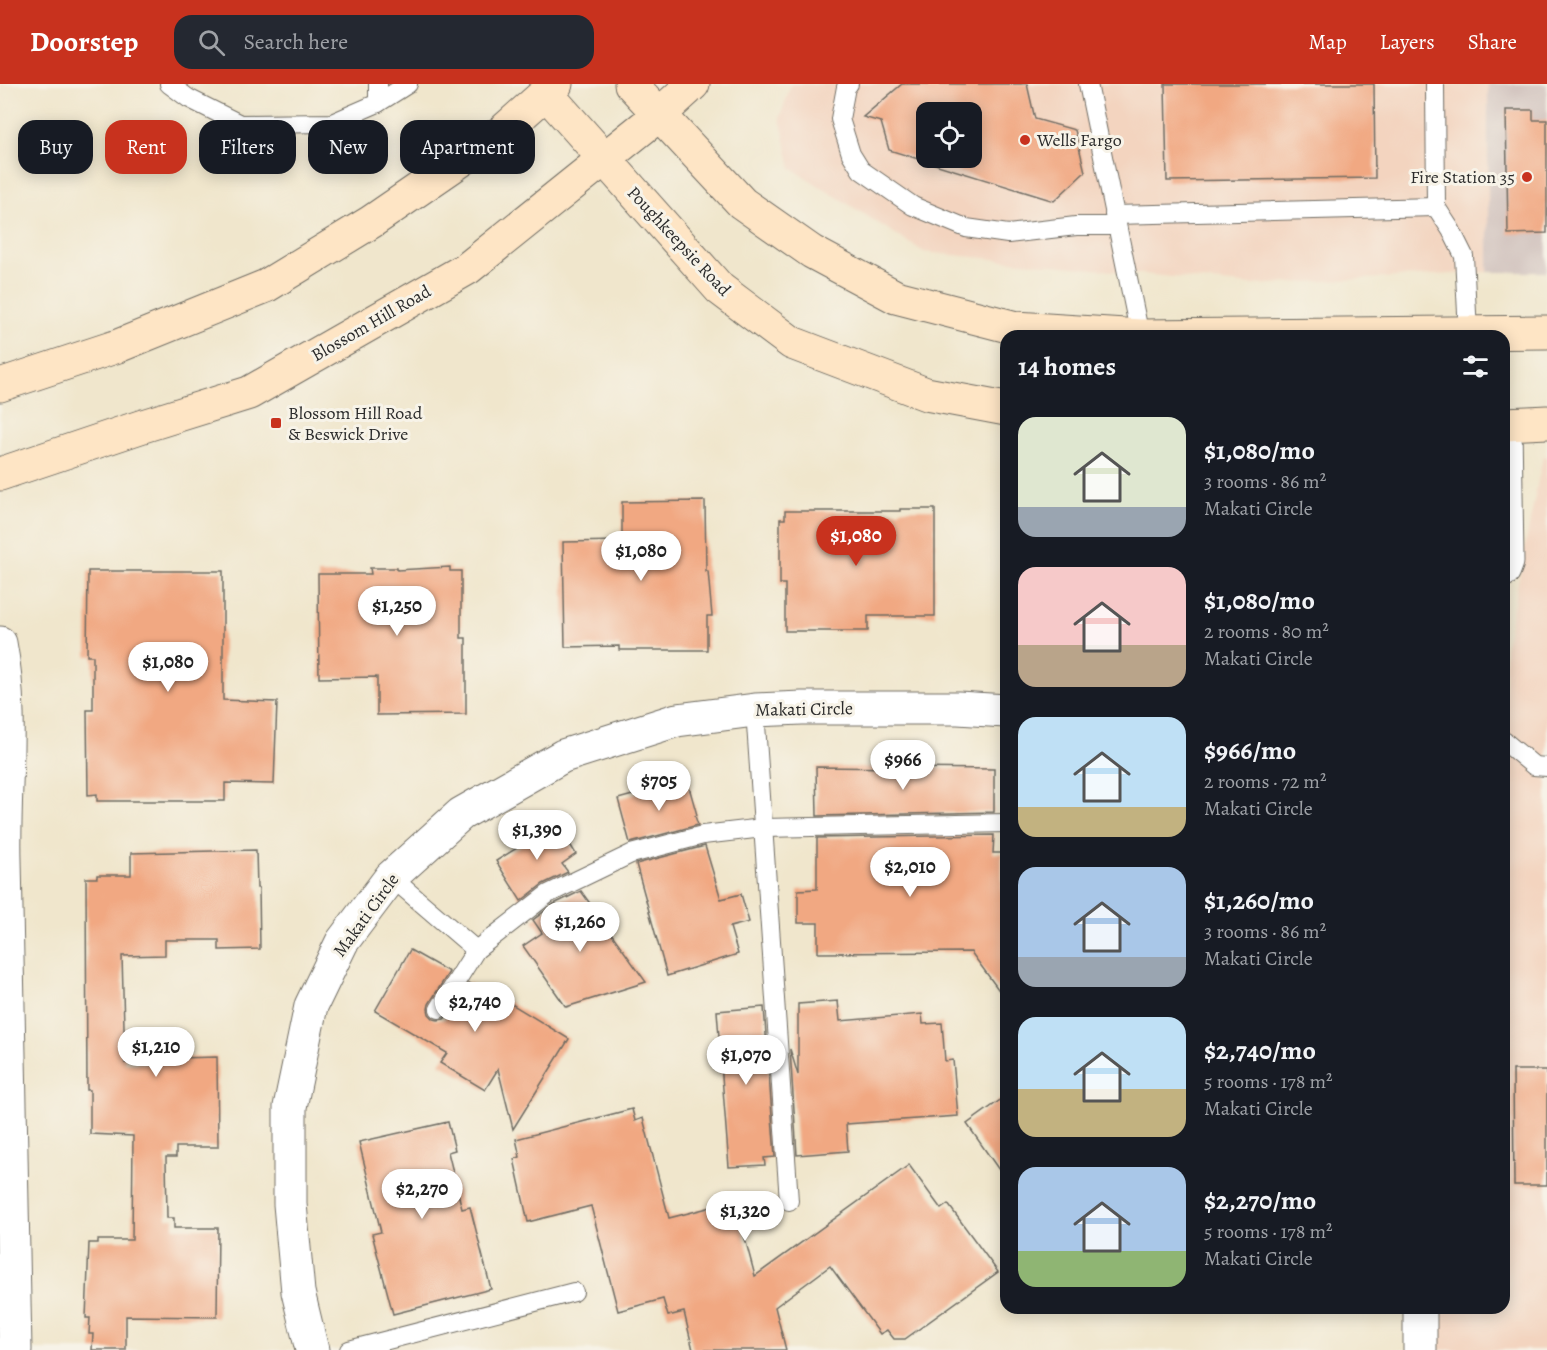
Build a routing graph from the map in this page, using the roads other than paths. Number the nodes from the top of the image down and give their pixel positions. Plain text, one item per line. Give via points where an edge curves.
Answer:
1 (169, 84) edge
2 (378, 84) edge
3 (408, 84) edge
4 (631, 84) edge
5 (693, 84) edge
6 (849, 84) edge
7 (1088, 84) edge
8 (1435, 84) edge
9 (551, 89) edge
10 (378, 103) junction
11 (660, 114) junction
12 (604, 160) junction
13 (1436, 207) junction
14 (1116, 220) junction
15 (1047, 330) edge
16 (1139, 330) edge
17 (1468, 330) edge
18 (1510, 332) edge
19 (1547, 332) edge
20 (0, 385) edge
21 (1000, 408) edge
22 (1547, 422) edge
23 (1510, 424) edge
24 (0, 474) edge
25 (0, 643) edge
26 (755, 710) junction
27 (1000, 711) edge
28 (1510, 746) edge
29 (1547, 767) edge
30 (1000, 823) edge
31 (763, 828) junction
32 (2, 841) edge
33 (391, 877) junction
34 (476, 950) junction
35 (439, 1009) dead end
36 (789, 1201) dead end
37 (574, 1292) dead end
38 (1420, 1314) edge
39 (15, 1350) edge
40 (312, 1350) edge
41 (349, 1350) edge
42 (1420, 1350) edge

1 - 10 lane via 240,124 332,123
2 - 10 lane
3 - 10 lane
4 - 11 main road
5 - 11 main road, Blossom Hill Road
6 - 14 lane via 840,119 851,154 861,170 913,206 966,228 1008,234
7 - 14 lane
8 - 13 lane
9 - 12 main road, Poughkeepsie Road
9 - 20 main road via 502,132 371,222 266,286 118,346
11 - 12 main road, Blossom Hill Road
11 - 15 main road via 742,203 812,252 897,297 1016,328
12 - 21 main road, Poughkeepsie Road via 720,289 792,343 926,394
12 - 24 main road, Blossom Hill Road via 468,268 249,393
13 - 14 lane
13 - 17 lane via 1464,256
14 - 16 lane
18 - 19 main road
22 - 23 main road
25 - 32 street via 8,726
26 - 27 street, Makati Circle
26 - 31 lane
26 - 33 street, Makati Circle via 677,720 563,756 462,814
28 - 29 lane via 1534,766
30 - 31 lane
31 - 34 lane via 703,835 631,854 548,894
31 - 36 lane
32 - 39 street
33 - 34 lane
33 - 40 street, Makati Circle via 342,942 311,1006 290,1107 290,1204 298,1292
34 - 35 lane
37 - 41 lane
38 - 42 street

